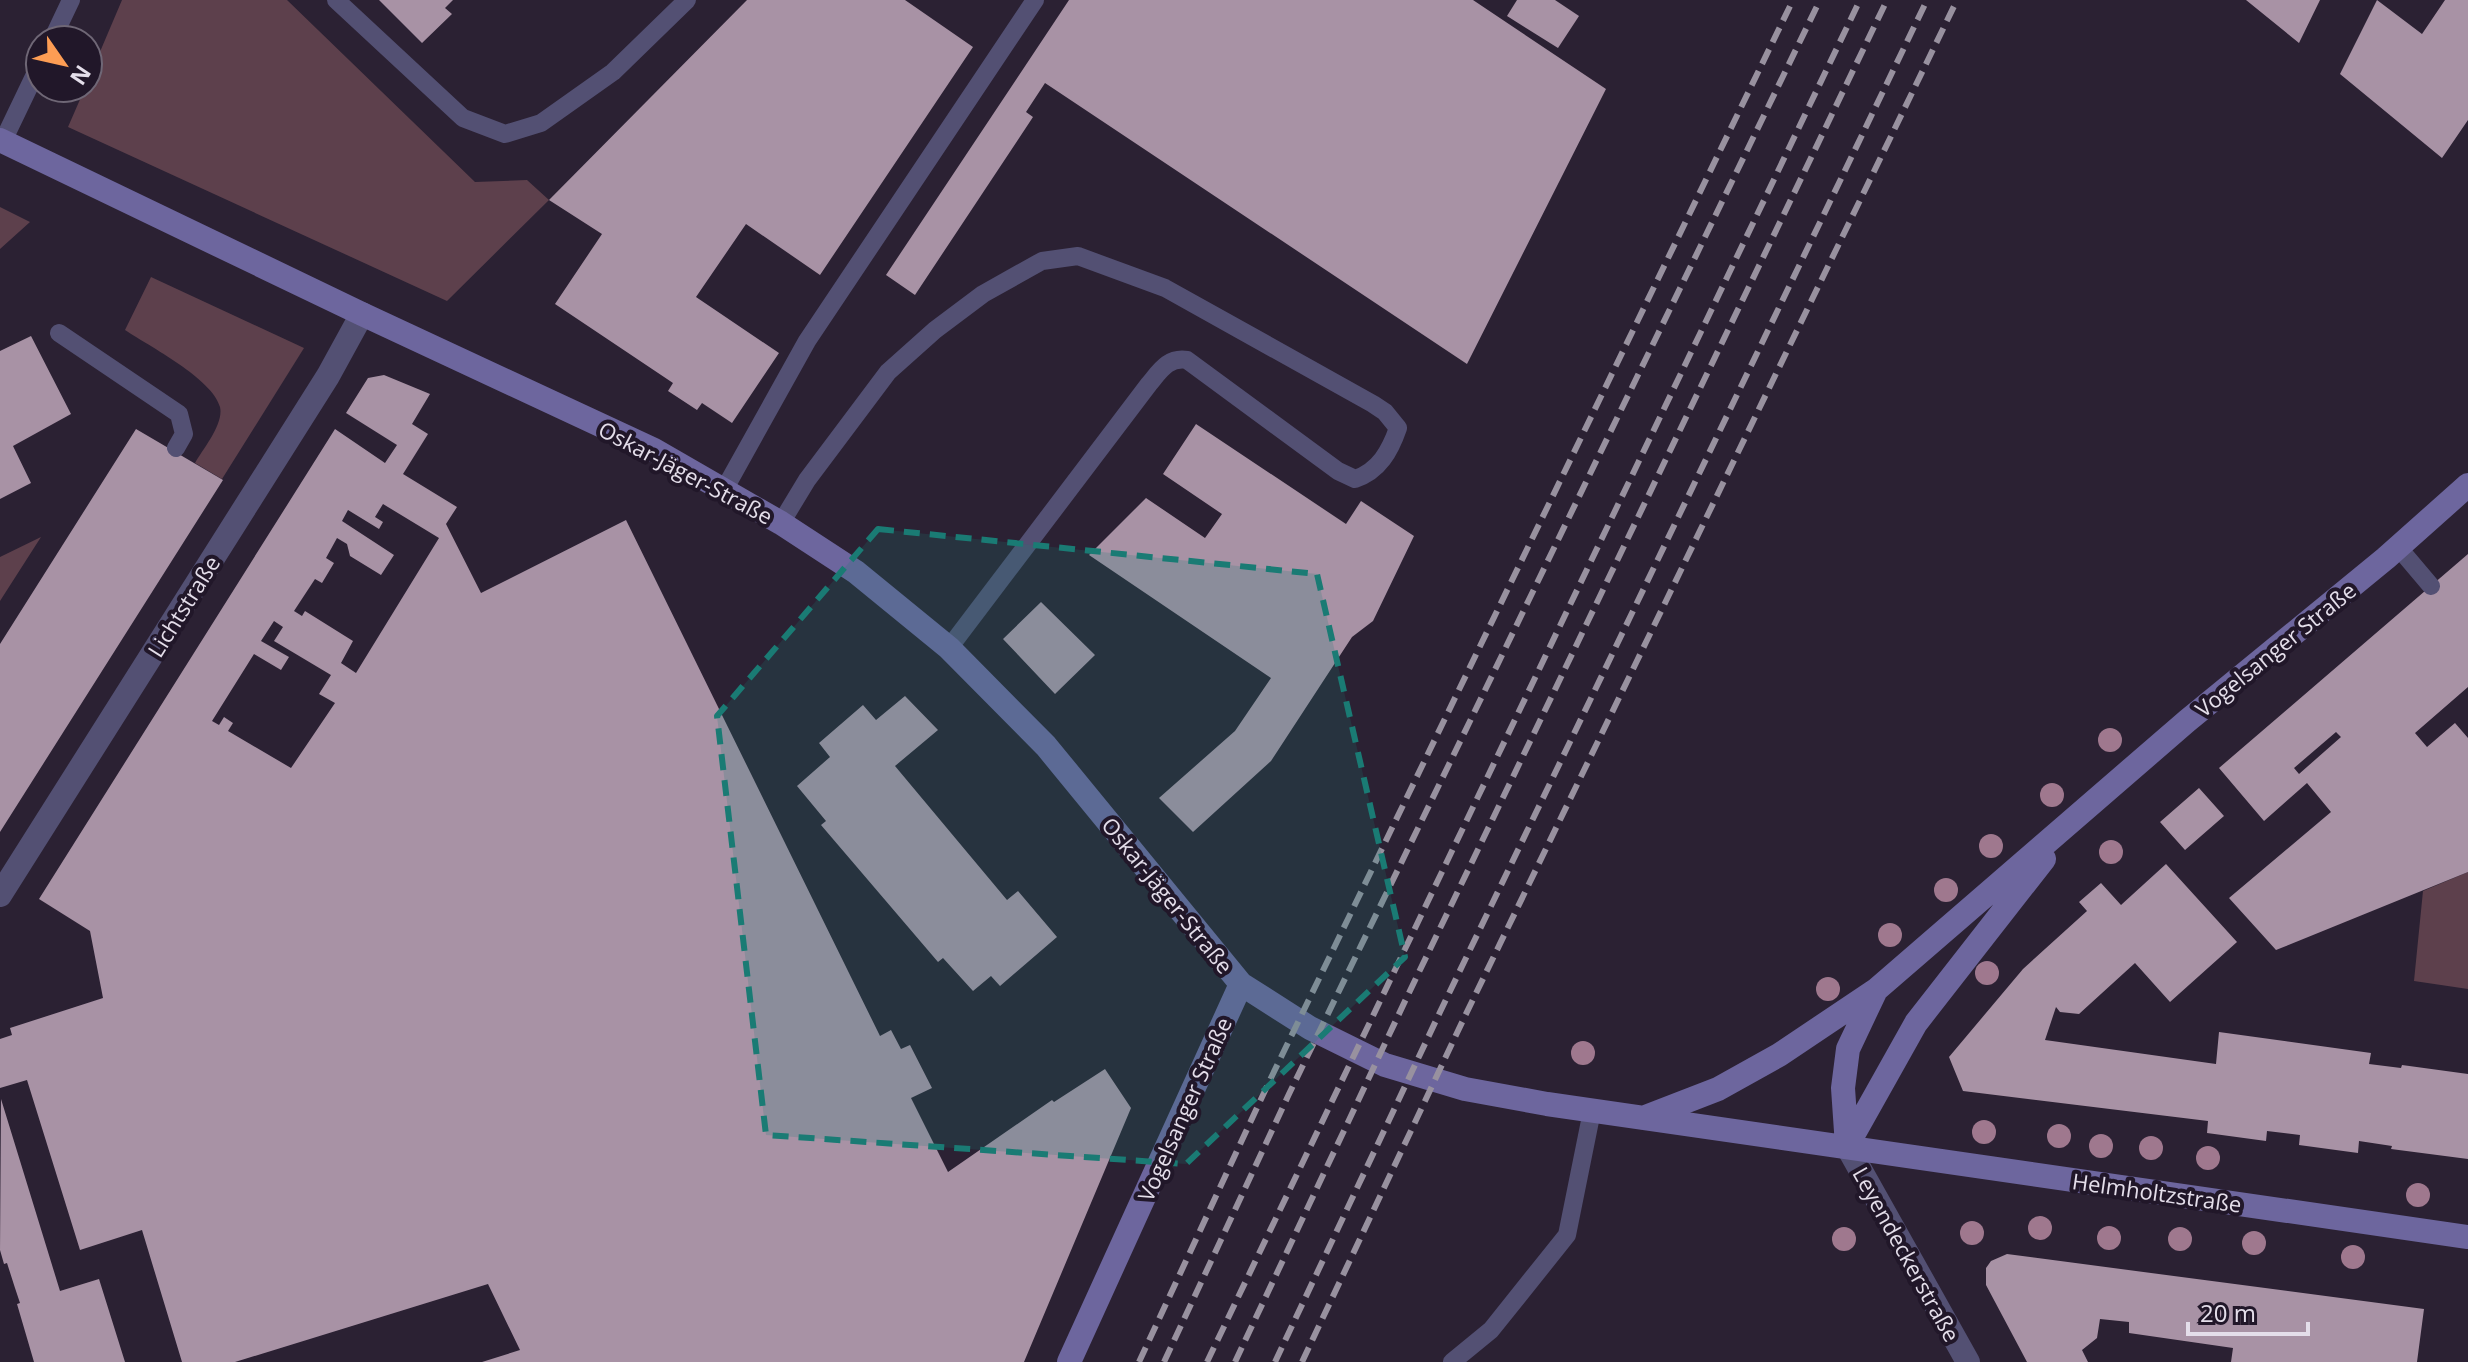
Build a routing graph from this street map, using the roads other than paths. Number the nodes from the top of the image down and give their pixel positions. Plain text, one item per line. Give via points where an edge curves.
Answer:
1 (71, 0) edge
2 (336, 0) edge
3 (687, 0) edge
4 (1035, 0) edge
5 (60, 24) edge
6 (24, 96) edge
7 (2, 140) edge
8 (362, 314) junction
9 (59, 333) dead end
10 (176, 448) dead end
11 (2468, 485) edge
12 (724, 490) junction
13 (781, 523) junction
14 (2398, 547) junction
15 (2431, 586) dead end
16 (949, 648) junction
17 (2082, 813) junction
18 (0, 895) edge
19 (1241, 984) junction
20 (1876, 990) junction
21 (1592, 1111) junction
22 (1641, 1119) junction
23 (1847, 1146) junction
24 (2468, 1237) edge
25 (1069, 1362) edge
26 (1452, 1362) edge
27 (1968, 1362) edge

1 - 5 lane
2 - 3 lane via 463,118 505,134 541,123 613,72
4 - 12 lane via 807,341
6 - 7 lane
7 - 8 street, Oskar-Jäger-Straße
8 - 12 street, Oskar-Jäger-Straße via 654,450
8 - 18 street, Lichtstraße
9 - 10 lane via 179,414 184,434
11 - 14 street, Vogelsanger Straße
12 - 13 street, Oskar-Jäger-Straße
13 - 16 street, Oskar-Jäger-Straße via 856,572
13 - 16 lane via 888,372 983,294 1042,261 1078,256 1165,288 1373,404 1398,428 1382,460 1370,474 1355,479 1187,360 1176,359 1149,384
14 - 15 lane
14 - 17 street, Vogelsanger Straße
16 - 19 street, Oskar-Jäger-Straße via 1046,746
17 - 20 street, Vogelsanger Straße
17 - 23 street, Vogelsanger Straße via 1916,1023
19 - 21 street via 1310,1028 1385,1065 1465,1089
19 - 25 street, Vogelsanger Straße
20 - 22 street, Vogelsanger Straße via 1743,1076
20 - 23 street, Vogelsanger Straße via 1848,1049 1843,1088
21 - 22 street
21 - 26 lane via 1567,1235 1491,1330
22 - 23 street
23 - 24 street, Helmholtzstraße
23 - 27 street, Leyendeckerstraße

